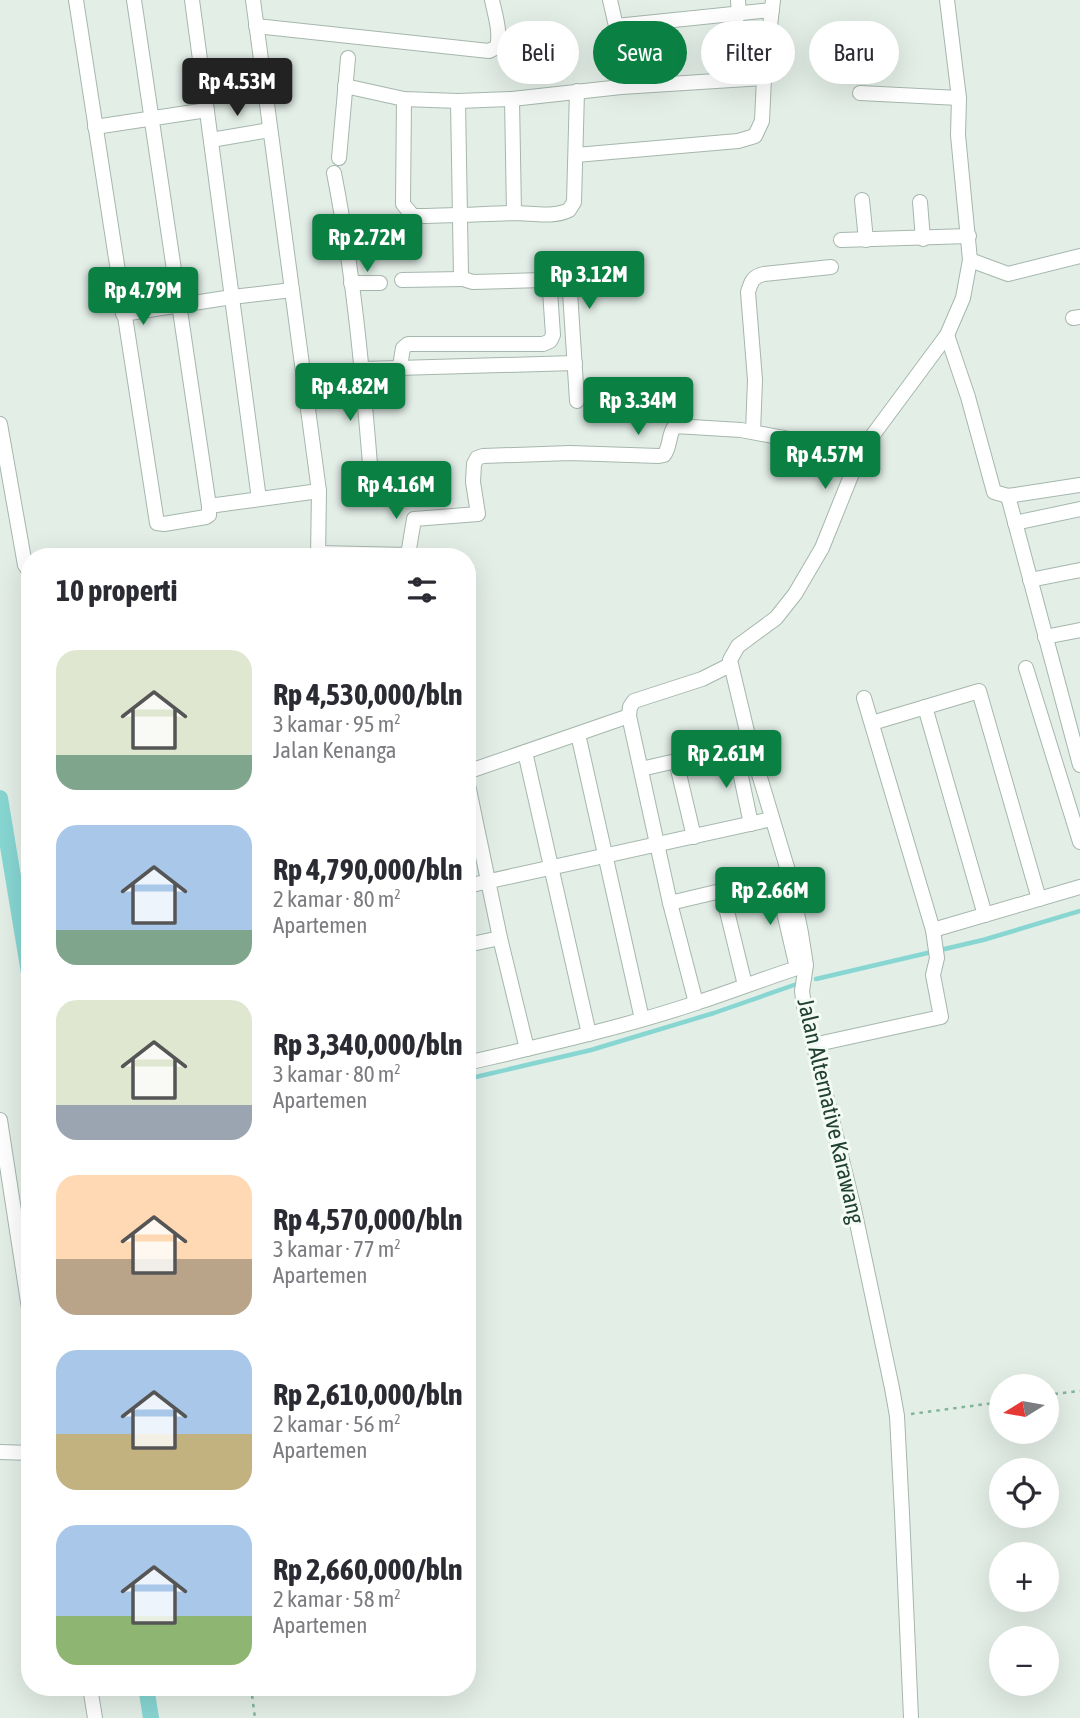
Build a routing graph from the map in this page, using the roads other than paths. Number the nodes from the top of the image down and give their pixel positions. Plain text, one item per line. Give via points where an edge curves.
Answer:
1 (76, 0) edge
2 (134, 0) edge
3 (192, 0) edge
4 (253, 0) edge
5 (492, 0) edge
6 (610, 0) edge
7 (947, 0) edge
8 (772, 5) edge
9 (739, 7) edge
10 (615, 21) edge
11 (648, 21) edge
12 (256, 26) junction
13 (348, 58) dead end
14 (262, 71) junction
15 (701, 82) edge
16 (203, 83) junction
17 (621, 84) edge
18 (764, 84) edge
19 (345, 86) junction
20 (621, 88) junction
21 (577, 91) junction
22 (860, 93) dead end
23 (404, 99) junction
24 (512, 99) junction
25 (959, 99) junction
26 (458, 101) junction
27 (207, 110) junction
28 (152, 118) junction
29 (95, 127) junction
30 (270, 130) junction
31 (211, 140) junction
32 (576, 155) junction
33 (339, 158) dead end
34 (334, 173) dead end
35 (862, 200) dead end
36 (920, 202) dead end
37 (514, 213) junction
38 (413, 216) junction
39 (458, 217) junction
40 (344, 227) junction
41 (969, 236) junction
42 (923, 239) junction
43 (841, 240) dead end
44 (866, 240) junction
45 (1080, 256) edge
46 (970, 260) junction
47 (568, 261) dead end
48 (831, 267) dead end
49 (463, 279) junction
50 (402, 280) dead end
51 (380, 282) dead end
52 (351, 283) junction
53 (292, 290) junction
54 (232, 297) junction
55 (178, 304) junction
56 (123, 314) junction
57 (947, 335) junction
58 (575, 363) junction
59 (400, 366) junction
60 (363, 374) junction
61 (306, 390) junction
62 (577, 401) dead end
63 (0, 424) edge
64 (753, 432) junction
65 (865, 445) junction
66 (370, 464) dead end
67 (1080, 485) edge
68 (319, 491) junction
69 (1008, 496) junction
70 (260, 499) junction
71 (209, 506) junction
72 (1080, 509) edge
73 (1016, 523) junction
74 (22, 548) edge
75 (318, 548) edge
76 (409, 548) edge
77 (1080, 570) edge
78 (1030, 580) junction
79 (1080, 630) edge
80 (1045, 637) junction
81 (730, 665) junction
82 (1026, 668) dead end
83 (864, 698) dead end
84 (925, 707) junction
85 (629, 716) junction
86 (872, 723) junction
87 (578, 734) junction
88 (750, 744) junction
89 (735, 748) junction
90 (525, 752) junction
91 (676, 761) junction
92 (1080, 765) edge
93 (476, 769) edge
94 (641, 769) junction
95 (772, 819) junction
96 (476, 823) edge
97 (751, 824) junction
98 (694, 837) junction
99 (1080, 842) edge
100 (657, 845) junction
101 (604, 856) junction
102 (550, 868) junction
103 (782, 876) junction
104 (488, 881) junction
105 (476, 884) edge
106 (1080, 887) edge
107 (722, 891) junction
108 (1039, 899) junction
109 (670, 903) junction
110 (985, 915) junction
111 (933, 930) junction
112 (500, 938) junction
113 (476, 943) edge
114 (746, 985) junction
115 (696, 1003) junction
116 (642, 1019) junction
117 (589, 1034) junction
118 (813, 1045) junction
119 (527, 1049) junction
120 (476, 1059) edge
121 (0, 1120) edge
122 (21, 1256) edge
123 (0, 1452) edge
124 (21, 1453) edge
125 (91, 1696) edge
126 (95, 1718) edge
127 (911, 1718) edge

1 - 29 street
2 - 28 street
3 - 16 street
4 - 12 street
5 - 12 street via 498,43 489,51
6 - 10 street
7 - 25 street
8 - 9 street
9 - 11 street
12 - 14 street
13 - 19 street
14 - 16 street
14 - 30 street
15 - 20 street
16 - 27 street
17 - 20 street
18 - 32 street via 762,121 750,138
19 - 23 street
19 - 33 street
20 - 21 street
21 - 24 street
21 - 32 street
22 - 25 street
23 - 26 street
23 - 38 street via 403,204
24 - 26 street
24 - 37 street
25 - 41 street via 958,135
26 - 39 street
27 - 28 street
27 - 31 street
28 - 29 street
28 - 55 street
29 - 56 street
30 - 31 street
30 - 53 street
31 - 54 street
32 - 37 street via 571,209 555,214
34 - 40 street
35 - 44 street
36 - 42 street
37 - 39 street
38 - 39 street
38 - 40 street via 401,227
39 - 49 street
40 - 52 street
41 - 42 street
41 - 46 street
42 - 44 street
43 - 44 street
45 - 46 street via 1008,274
46 - 57 street
47 - 58 street
48 - 64 street via 764,274 751,282
49 - 50 street
49 - 59 street via 543,280 550,291 552,339 543,344 408,344
51 - 52 street
52 - 60 street
53 - 54 street
53 - 61 street
54 - 55 street
54 - 70 street
55 - 56 street
55 - 71 street
56 - 71 street via 158,523 206,517
57 - 65 street
57 - 69 street via 992,489
58 - 59 street
58 - 62 street
59 - 60 street
60 - 61 street
60 - 66 street
61 - 68 street
63 - 74 street
64 - 65 street via 805,442
64 - 76 street via 675,426 668,450 659,456 580,453 477,458 473,472 478,514 414,519
65 - 81 street via 822,548 795,594 776,618 733,652
67 - 69 street
68 - 70 street
68 - 75 street
69 - 73 street
70 - 71 street
72 - 73 street
73 - 78 street
77 - 78 street
78 - 80 street
79 - 80 street
80 - 92 street
81 - 85 street via 634,701
81 - 88 street, Jalan Alternative Karawang
82 - 99 street
83 - 86 street
84 - 86 street
84 - 108 street via 979,691
84 - 110 street
85 - 87 street
85 - 94 street
86 - 111 street
87 - 90 street
87 - 101 street
88 - 89 street
88 - 95 street, Jalan Alternative Karawang
89 - 91 street
89 - 97 street
90 - 93 street
90 - 102 street
91 - 94 street
91 - 98 street
94 - 100 street
95 - 97 street
95 - 103 street, Jalan Alternative Karawang
96 - 104 street
97 - 98 street
98 - 100 street
100 - 101 street
100 - 109 street
101 - 102 street
101 - 116 street
102 - 104 street
102 - 117 street
103 - 107 street
103 - 114 street via 797,968
103 - 118 street, Jalan Alternative Karawang via 802,933 806,965 803,999
104 - 105 street
104 - 112 street
106 - 108 street
107 - 109 street
107 - 114 street
108 - 110 street
109 - 115 street
110 - 111 street
111 - 118 street via 933,975 941,1017
112 - 113 street
112 - 119 street
114 - 115 street
115 - 116 street
116 - 117 street
117 - 119 street
118 - 127 street, Jalan Alternative Karawang via 854,1209 897,1416
119 - 120 street
121 - 122 street
123 - 124 street
125 - 126 street

